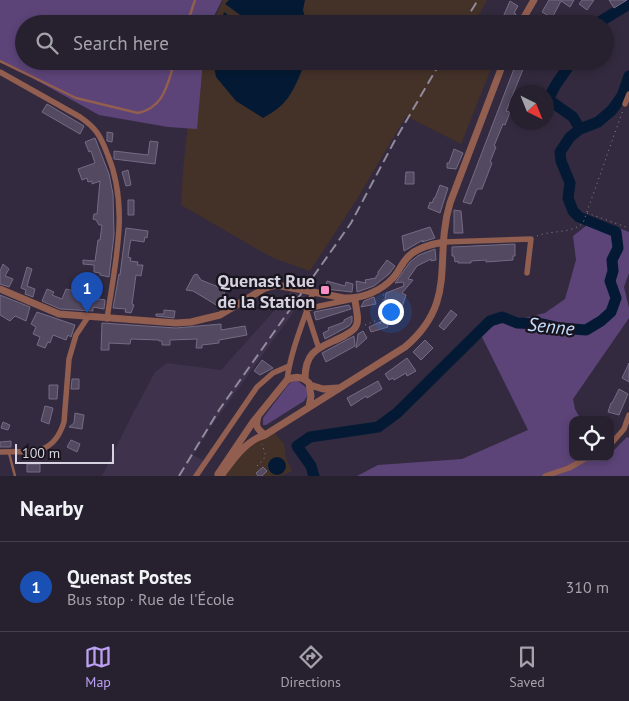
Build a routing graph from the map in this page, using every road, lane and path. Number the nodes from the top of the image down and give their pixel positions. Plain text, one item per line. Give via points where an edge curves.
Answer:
1 (195, 0) edge
2 (534, 0) edge
3 (190, 15) edge
4 (525, 15) edge
5 (0, 61) edge
6 (15, 68) edge
7 (18, 70) edge
8 (171, 70) edge
9 (501, 70) edge
10 (0, 72) edge
11 (629, 94) edge
12 (625, 104) joint
13 (586, 212) junction
14 (629, 228) edge
15 (531, 239) junction
16 (444, 242) junction
17 (527, 273) dead end
18 (385, 285) junction
19 (0, 289) edge
20 (313, 292) junction
21 (355, 299) junction
22 (306, 310) junction
23 (88, 317) junction
24 (107, 319) junction
25 (356, 326) junction
26 (319, 349) junction
27 (289, 366) junction
28 (287, 380) junction
29 (307, 382) junction
30 (340, 387) junction
31 (309, 407) junction
32 (629, 415) edge
33 (258, 416) junction
34 (262, 436) junction
35 (614, 440) edge
36 (0, 452) edge
37 (8, 452) junction
38 (581, 461) edge
39 (257, 466) dead end
40 (14, 476) edge
41 (196, 476) edge
42 (216, 476) edge
43 (221, 476) edge
44 (545, 476) edge

1 - 3 lane
2 - 4 street
5 - 6 lane
7 - 8 lane via 76,98 138,112 158,103
9 - 16 street via 450,203
10 - 24 street via 80,117 100,135 117,180 120,198
11 - 12 street
12 - 13 path
13 - 14 path
13 - 15 path via 579,226
15 - 16 street
15 - 17 street
16 - 18 street via 423,247 409,256
16 - 30 street via 440,294 424,328 405,347
18 - 21 street
18 - 25 path via 380,319
19 - 23 street via 49,311
20 - 21 street
20 - 22 street
20 - 24 street via 276,285 265,288 220,316 191,322
21 - 22 street
21 - 25 street
22 - 26 street
22 - 27 street
23 - 24 street
23 - 37 street via 76,335 68,359 61,432 55,441 40,451
25 - 26 street
26 - 29 street via 307,359
27 - 28 street
27 - 41 street via 273,373 257,388
28 - 29 street via 295,377
28 - 33 street
29 - 30 street via 323,389
29 - 31 street via 311,396
30 - 31 street
31 - 34 street
32 - 35 street via 624,429
33 - 34 street via 256,423
33 - 42 street
34 - 39 path via 266,457
34 - 43 street via 237,455
36 - 37 street
37 - 40 lane
38 - 44 street

